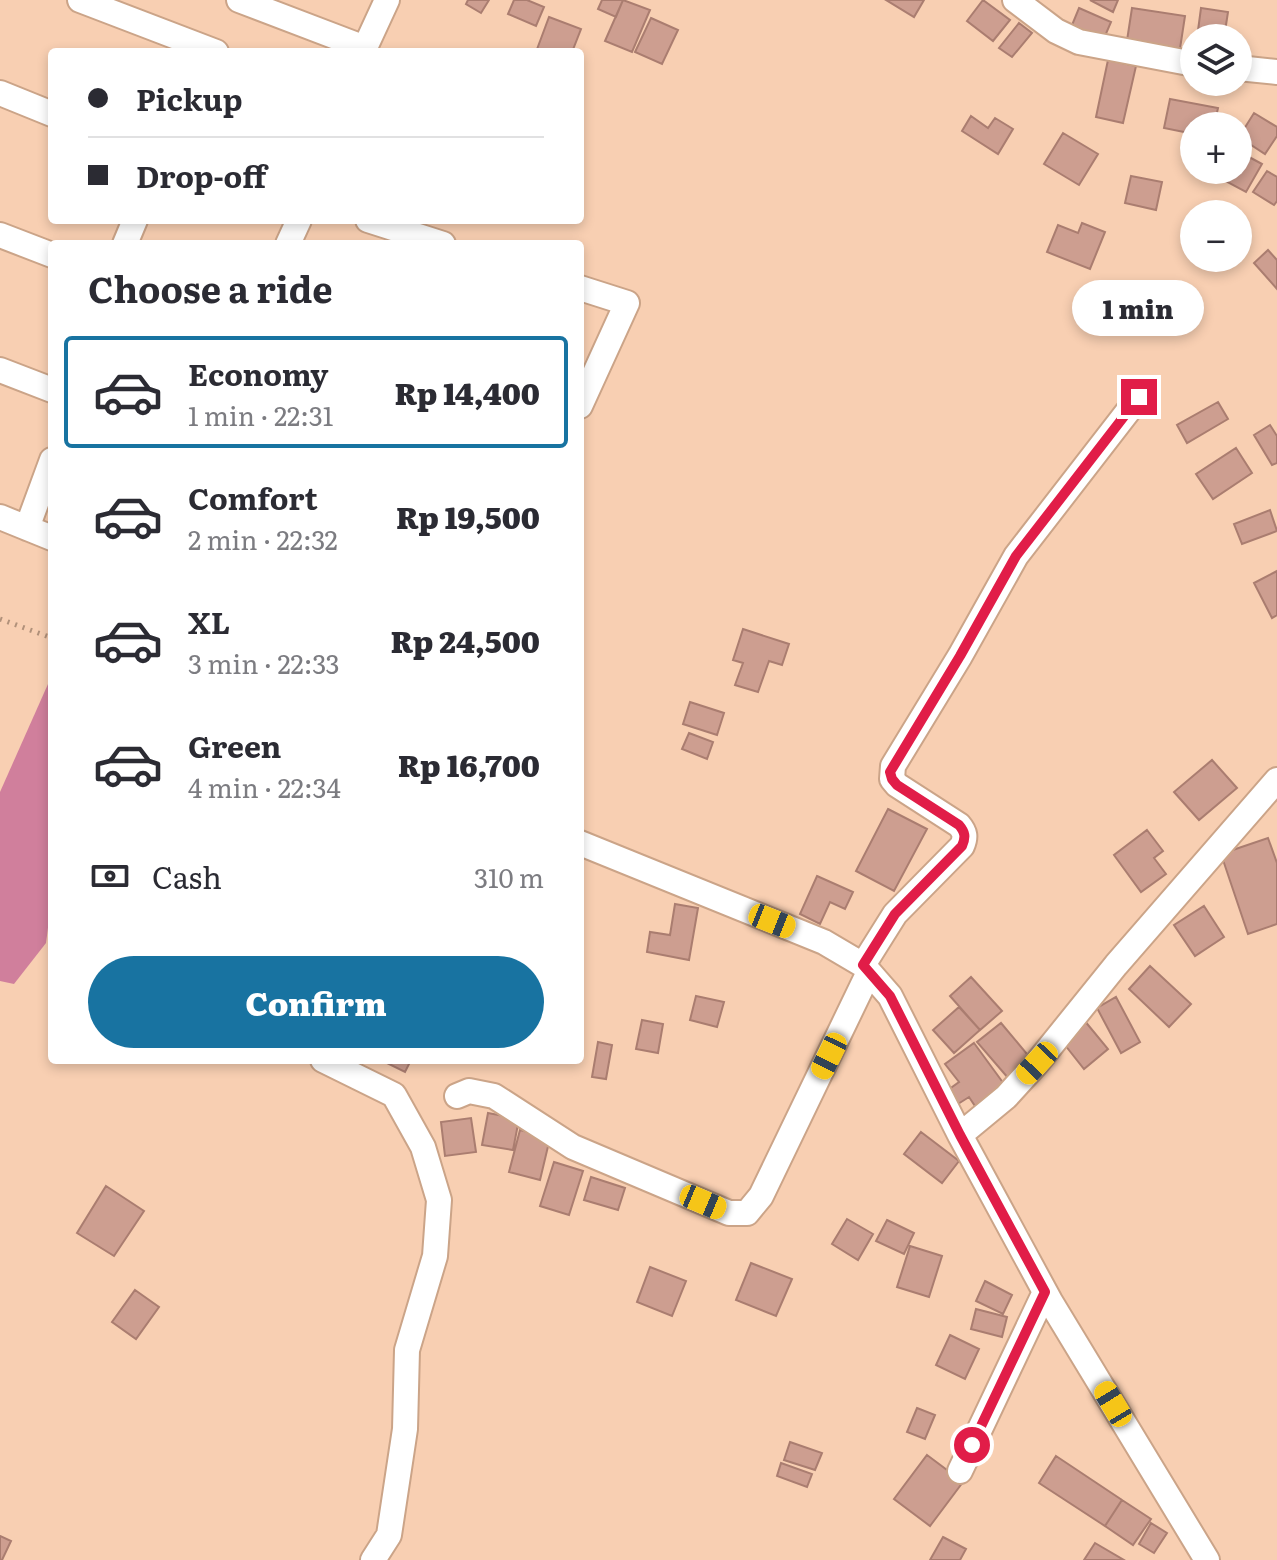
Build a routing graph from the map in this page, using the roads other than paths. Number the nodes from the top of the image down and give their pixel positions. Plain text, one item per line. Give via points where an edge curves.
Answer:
1 (80, 0) edge
2 (239, 0) edge
3 (387, 0) edge
4 (1015, 0) edge
5 (201, 48) edge
6 (359, 48) edge
7 (365, 48) edge
8 (1180, 61) edge
9 (1252, 69) edge
10 (1277, 72) edge
11 (0, 93) edge
12 (48, 112) edge
13 (375, 224) edge
14 (0, 235) edge
15 (398, 237) edge
16 (48, 253) edge
17 (584, 289) edge
18 (0, 370) edge
19 (48, 388) edge
20 (584, 397) edge
21 (1139, 397) dead end
22 (48, 471) edge
23 (0, 517) edge
24 (27, 528) junction
25 (48, 536) edge
26 (1277, 780) edge
27 (584, 845) edge
28 (866, 968) junction
29 (331, 1064) edge
30 (457, 1096) dead end
31 (960, 1135) junction
32 (1045, 1292) junction
33 (960, 1471) dead end
34 (373, 1560) edge
35 (1207, 1560) edge

1 - 5 street
2 - 6 street
3 - 7 street
4 - 8 street via 1079,42
9 - 10 street
11 - 12 street
13 - 15 street
14 - 16 street
17 - 20 street via 627,303
18 - 19 street
21 - 28 street via 1016,556 893,766 897,785 959,825 965,840 895,914
22 - 24 street
23 - 24 street
24 - 25 street
26 - 31 street via 1052,1046 1006,1097
27 - 28 street via 824,942
28 - 30 street via 761,1196 747,1213 729,1213 573,1147 494,1096 469,1091
28 - 31 street via 890,996
29 - 34 street via 394,1095 423,1147 439,1200 435,1256 407,1350 405,1429 389,1535
31 - 32 street
32 - 33 street
32 - 35 street

